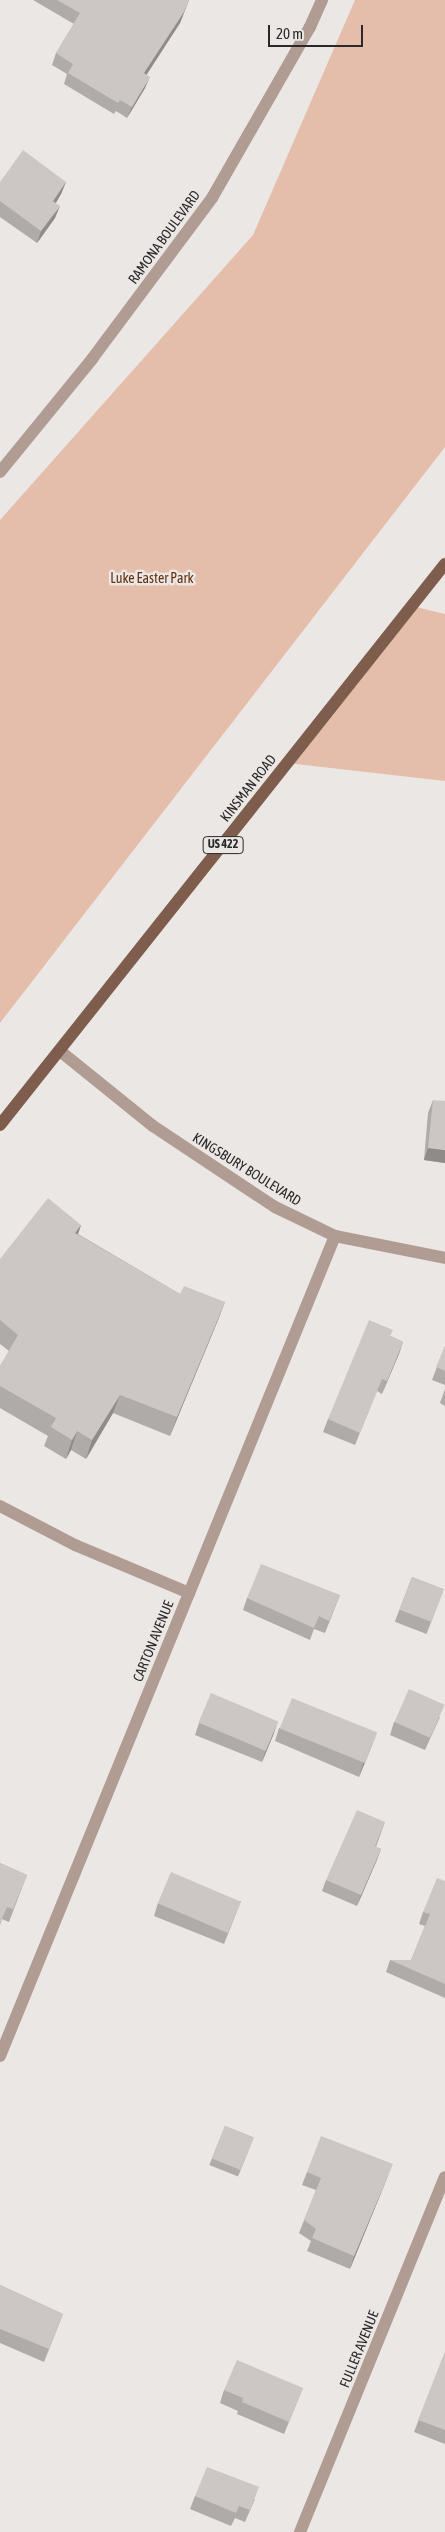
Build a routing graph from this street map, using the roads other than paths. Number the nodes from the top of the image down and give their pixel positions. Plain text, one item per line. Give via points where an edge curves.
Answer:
1 (322, 0) edge
2 (0, 472) edge
3 (445, 564) edge
4 (60, 1051) junction
5 (0, 1124) edge
6 (335, 1236) junction
7 (445, 1258) edge
8 (0, 1506) edge
9 (189, 1593) junction
10 (0, 2056) edge
11 (445, 2176) edge
12 (300, 2532) edge

1 - 2 street, RAMONA BOULEVARD via 310,27 212,198 92,360
3 - 4 main road, KINSMAN ROAD / US 422
4 - 5 main road, KINSMAN ROAD / US 422
4 - 6 street, KINGSBURY BOULEVARD via 212,1167 275,1207
6 - 7 street, KINGSBURY BOULEVARD
6 - 9 street, CARTON AVENUE
8 - 9 street via 76,1545
9 - 10 street, CARTON AVENUE
11 - 12 street, FULLER AVENUE

